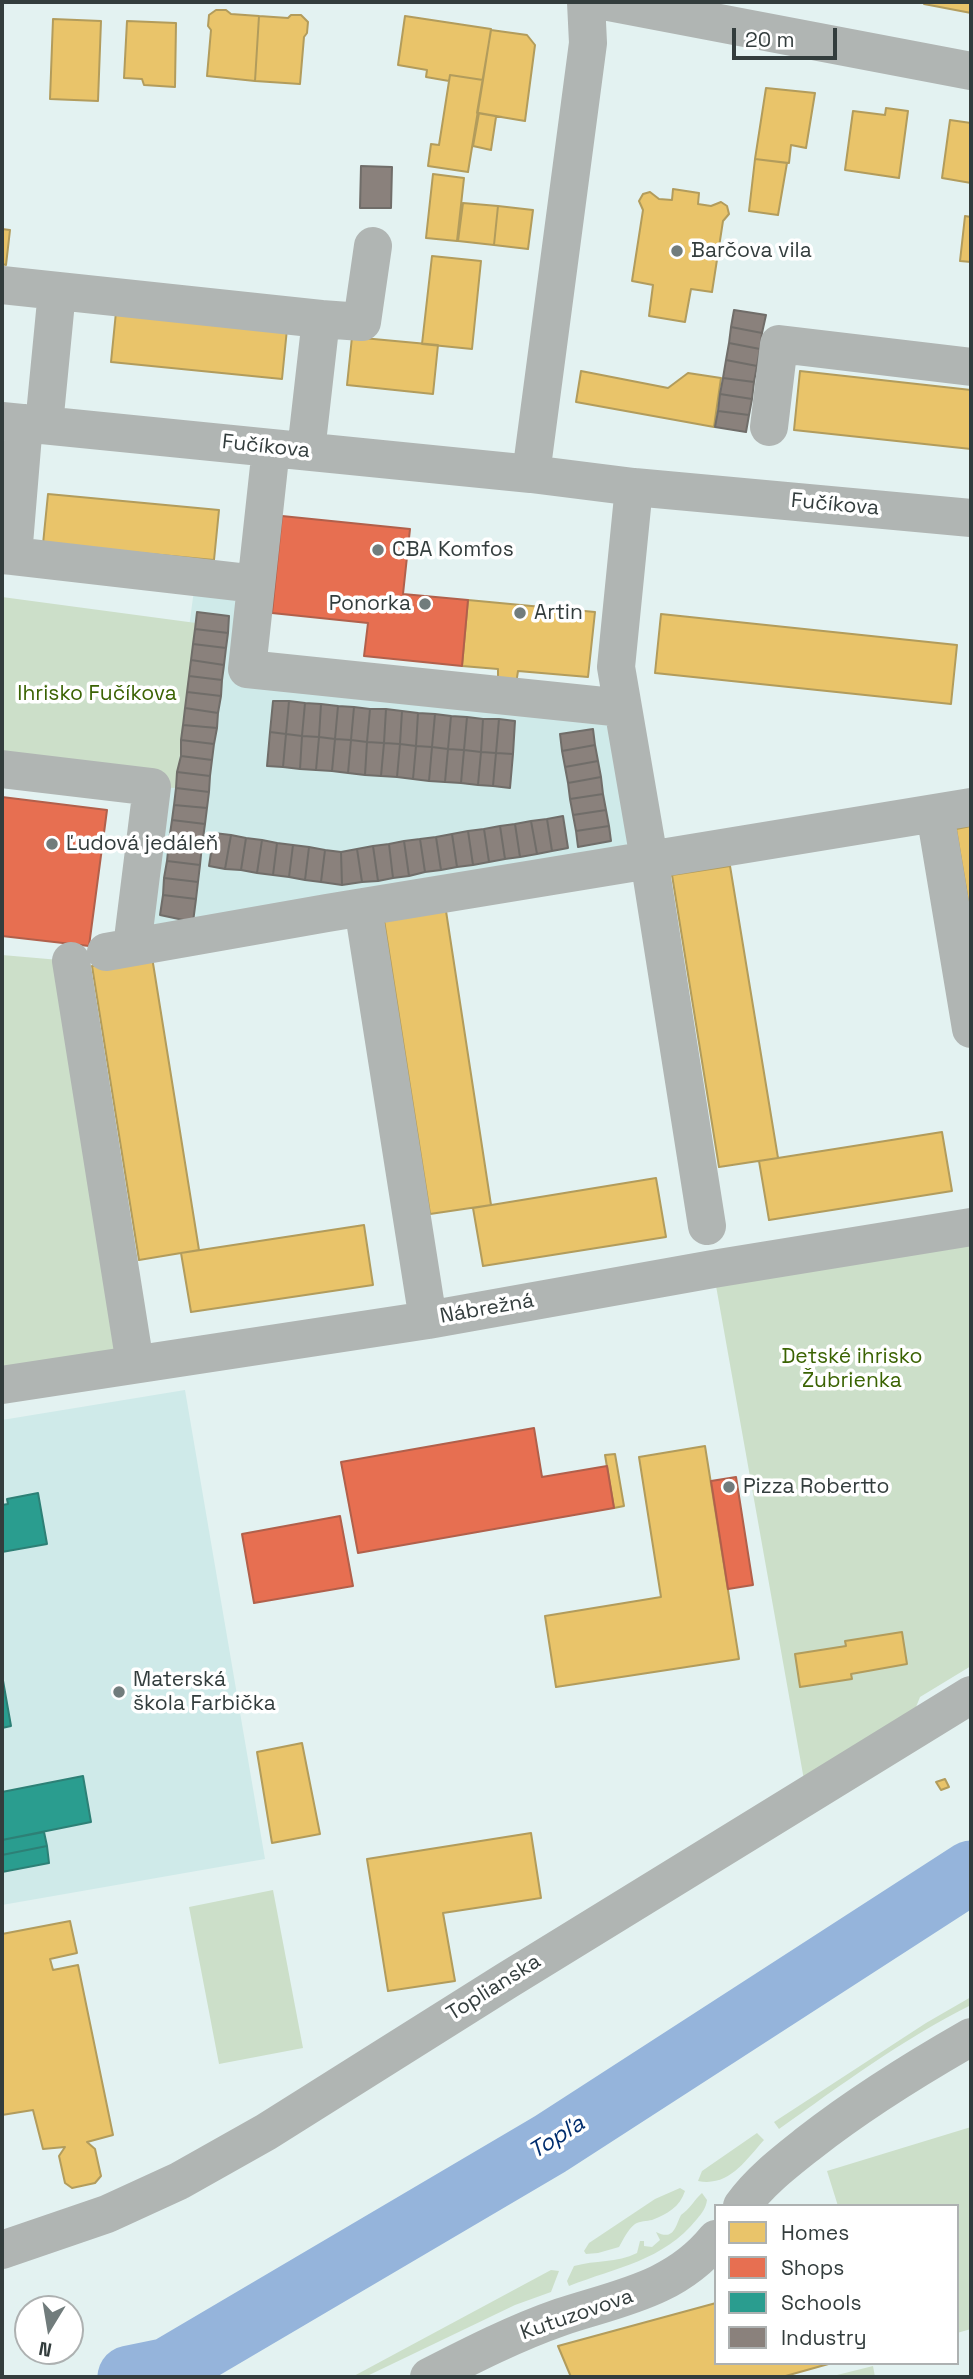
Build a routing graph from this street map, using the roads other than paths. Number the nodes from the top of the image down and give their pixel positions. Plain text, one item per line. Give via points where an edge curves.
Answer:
1 (586, 2) edge
2 (610, 2) edge
3 (971, 71) edge
4 (373, 246) dead end
5 (2, 285) edge
6 (57, 290) junction
7 (321, 319) junction
8 (971, 367) edge
9 (23, 423) edge
10 (769, 427) dead end
11 (289, 450) junction
12 (531, 474) junction
13 (634, 487) junction
14 (971, 518) edge
15 (7, 556) edge
16 (256, 584) junction
17 (623, 708) junction
18 (2, 769) edge
19 (953, 810) edge
20 (649, 859) junction
21 (363, 907) junction
22 (103, 953) junction
23 (971, 1029) edge
24 (707, 1226) dead end
25 (971, 1227) edge
26 (428, 1320) junction
27 (135, 1364) junction
28 (2, 1385) edge
29 (971, 1695) edge
30 (971, 2037) edge
31 (744, 2204) edge
32 (714, 2241) edge
33 (2, 2250) edge
34 (429, 2377) edge

1 - 12 street via 588,43
2 - 3 street
4 - 7 street via 362,322
5 - 6 street
6 - 7 street
6 - 9 street
7 - 11 street
8 - 10 street via 779,344
9 - 11 street, Fučíkova
9 - 15 street
11 - 12 street, Fučíkova
11 - 16 street
12 - 13 street, Fučíkova
13 - 14 street, Fučíkova
13 - 17 street via 616,667
15 - 16 street
16 - 17 street via 247,669
17 - 20 street
18 - 22 street via 152,787
19 - 20 street
19 - 23 street
20 - 21 street
20 - 24 street
21 - 22 street
21 - 26 street
22 - 27 street
25 - 26 street, Nábrežná
26 - 27 street, Nábrežná
27 - 28 street, Nábrežná
29 - 33 street, Toplianska via 266,2132 179,2181 107,2214
30 - 31 street via 821,2134
32 - 34 street, Kutuzovova via 688,2267 661,2284 561,2318

